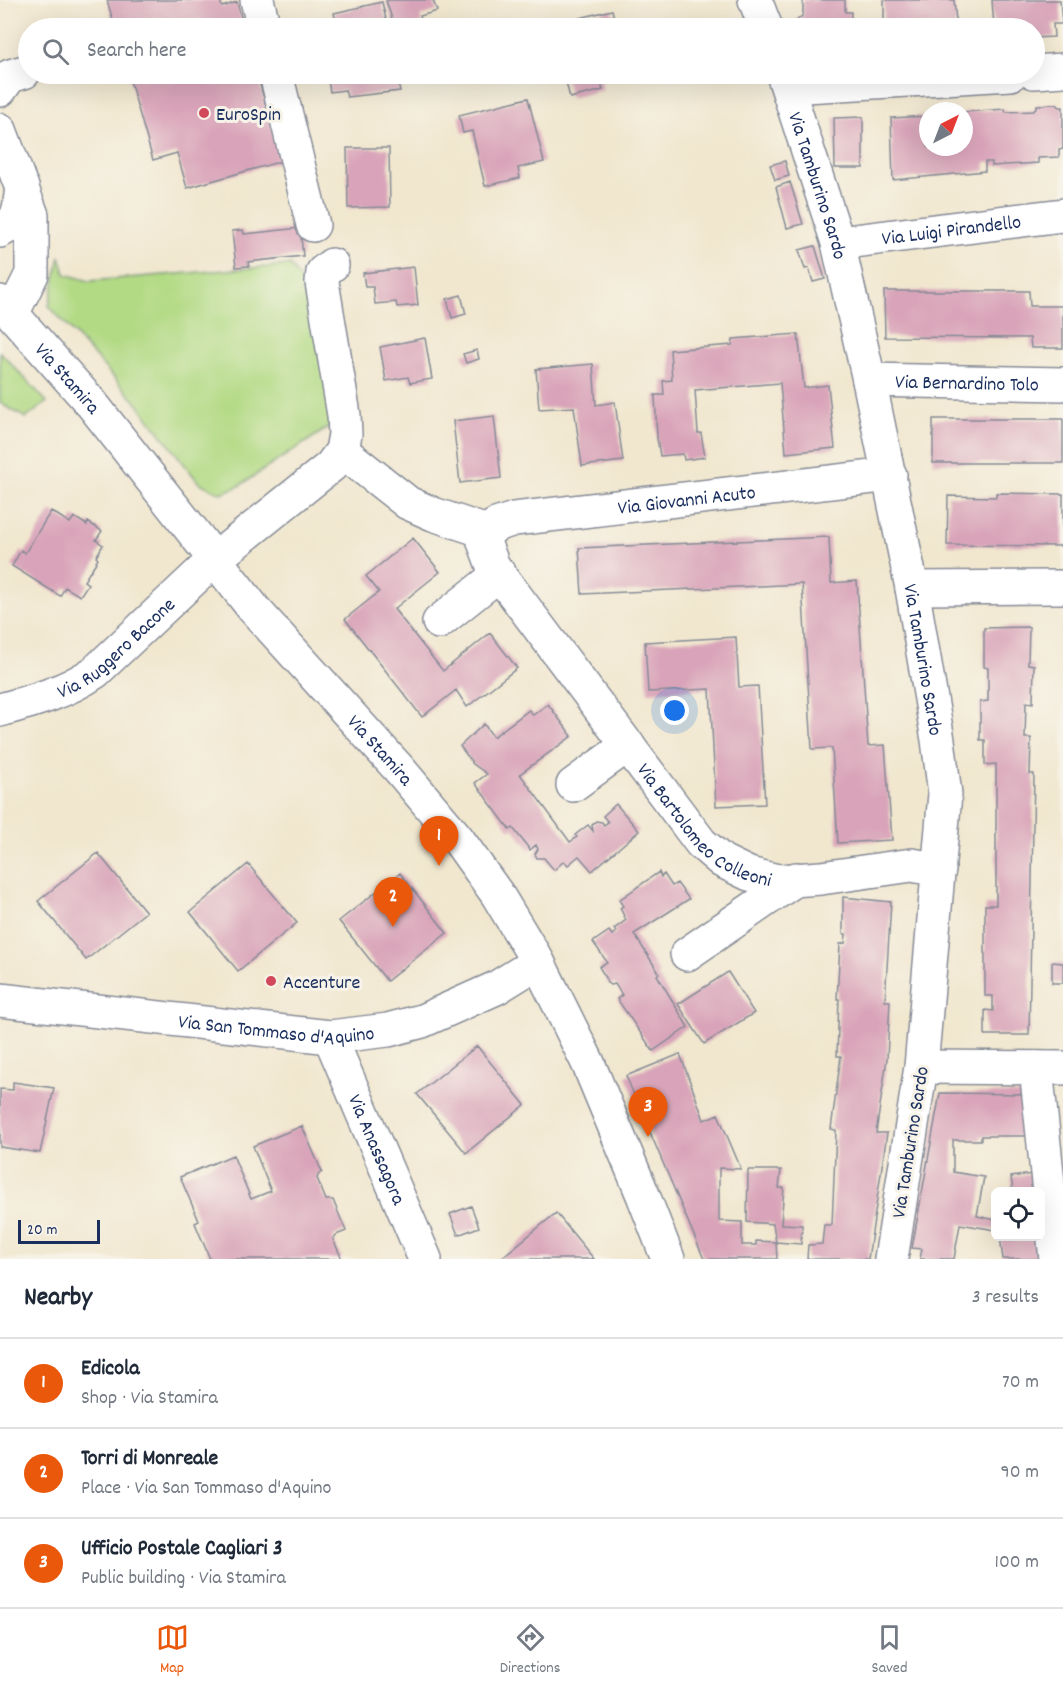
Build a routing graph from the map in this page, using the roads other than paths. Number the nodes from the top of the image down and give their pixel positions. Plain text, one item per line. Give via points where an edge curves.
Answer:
1 (257, 0) edge
2 (755, 0) edge
3 (262, 18) edge
4 (762, 18) edge
5 (1063, 70) edge
6 (1045, 71) edge
7 (279, 84) edge
8 (786, 84) edge
9 (0, 130) edge
10 (22, 187) junction
11 (1062, 216) edge
12 (314, 225) dead end
13 (0, 231) edge
14 (838, 243) junction
15 (332, 265) dead end
16 (6, 308) edge
17 (869, 380) junction
18 (1063, 384) edge
19 (342, 451) junction
20 (890, 475) junction
21 (487, 532) junction
22 (214, 560) junction
23 (499, 574) junction
24 (1063, 587) edge
25 (912, 588) junction
26 (439, 622) dead end
27 (0, 710) edge
28 (628, 745) junction
29 (573, 785) dead end
30 (939, 870) junction
31 (796, 879) junction
32 (687, 954) dead end
33 (538, 962) junction
34 (0, 1000) edge
35 (330, 1037) junction
36 (921, 1067) junction
37 (1050, 1068) edge
38 (425, 1259) edge
39 (668, 1259) edge
40 (891, 1259) edge
41 (1056, 1259) edge

1 - 3 street
2 - 4 street
5 - 6 street
7 - 12 street
8 - 14 street, Via Tamburino Sardo
9 - 10 street
10 - 13 street via 18,215
10 - 16 street via 32,215 32,274
11 - 14 street, Via Luigi Pirandello
14 - 17 street, Via Tamburino Sardo
15 - 19 street via 323,272 322,282 344,416
16 - 22 street, Via Stamira via 92,404
17 - 18 street, Via Bernardino Tolo
17 - 20 street, Via Tamburino Sardo
19 - 21 street via 408,503
19 - 22 street via 331,466
20 - 21 street, Via Giovanni Acuto via 514,519
20 - 25 street, Via Tamburino Sardo
21 - 23 street, Via Bartolomeo Colleoni via 484,542
22 - 27 street, Via Ruggero Bacone via 95,672 77,684
22 - 33 street, Via Stamira via 457,838
23 - 26 street
23 - 28 street, Via Bartolomeo Colleoni
24 - 25 street
25 - 30 street, Via Tamburino Sardo via 945,794
28 - 29 street, Via Bartolomeo Colleoni
28 - 31 street, Via Bartolomeo Colleoni via 701,843 722,861 749,874 778,881
30 - 31 street, Via Bartolomeo Colleoni via 912,865
30 - 36 street, Via Tamburino Sardo
31 - 32 street, Via Bartolomeo Colleoni
33 - 35 street, Via San Tommaso d'Aquino via 496,988 422,1021 388,1030
33 - 39 street, Via Stamira via 588,1063
34 - 35 street, Via San Tommaso d'Aquino
35 - 38 street, Via Anassagora
36 - 37 street
36 - 40 street, Via Tamburino Sardo
37 - 41 street

